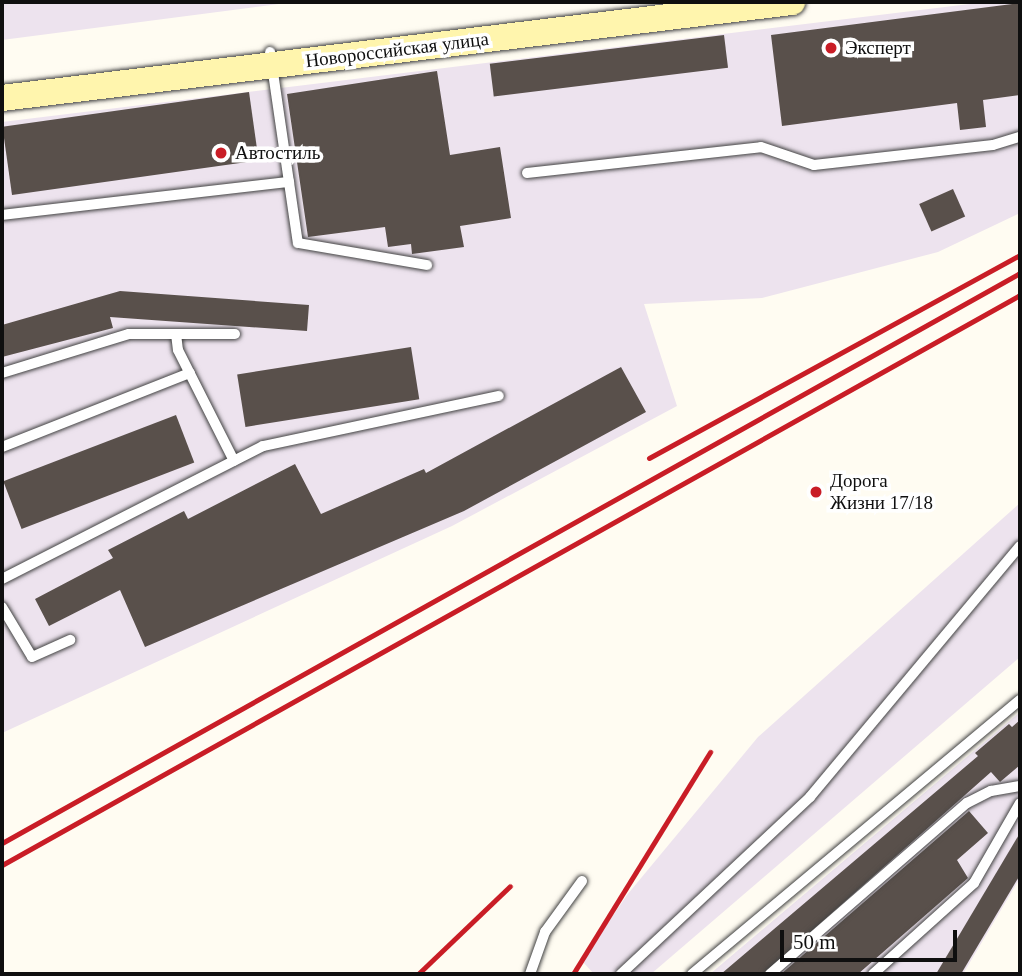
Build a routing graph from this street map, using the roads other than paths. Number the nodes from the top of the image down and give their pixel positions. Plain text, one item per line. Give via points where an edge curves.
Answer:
1 (683, 2) edge
2 (792, 2) edge
3 (743, 5) edge
4 (271, 58) junction
5 (2, 84) edge
6 (2, 97) edge
7 (1020, 137) edge
8 (527, 173) dead end
9 (289, 182) junction
10 (2, 215) edge
11 (427, 265) dead end
12 (176, 334) junction
13 (235, 334) dead end
14 (2, 373) edge
15 (190, 373) junction
16 (499, 396) dead end
17 (2, 447) edge
18 (234, 461) junction
19 (1020, 546) edge
20 (2, 579) edge
21 (2, 607) edge
22 (70, 640) dead end
23 (1020, 700) edge
24 (1020, 786) edge
25 (1020, 803) edge
26 (582, 881) dead end
27 (530, 974) edge
28 (621, 974) edge
29 (692, 974) edge
30 (770, 974) edge
31 (873, 974) edge

1 - 4 main road, Новороссийская улица
2 - 3 main road, Новороссийская улица
3 - 4 main road, Новороссийская улица
4 - 5 main road, Новороссийская улица
4 - 6 main road, Новороссийская улица
4 - 9 lane
7 - 8 lane via 993,145 814,165 761,146
9 - 10 lane
9 - 11 lane via 298,243
12 - 13 lane
12 - 14 lane via 130,334
12 - 15 lane
15 - 17 lane
15 - 18 lane
16 - 18 lane via 263,446
18 - 20 lane
19 - 28 lane via 810,797
21 - 22 lane via 32,657
23 - 29 lane
24 - 30 lane via 991,791 967,803
25 - 31 lane via 974,883
26 - 27 lane via 545,932

